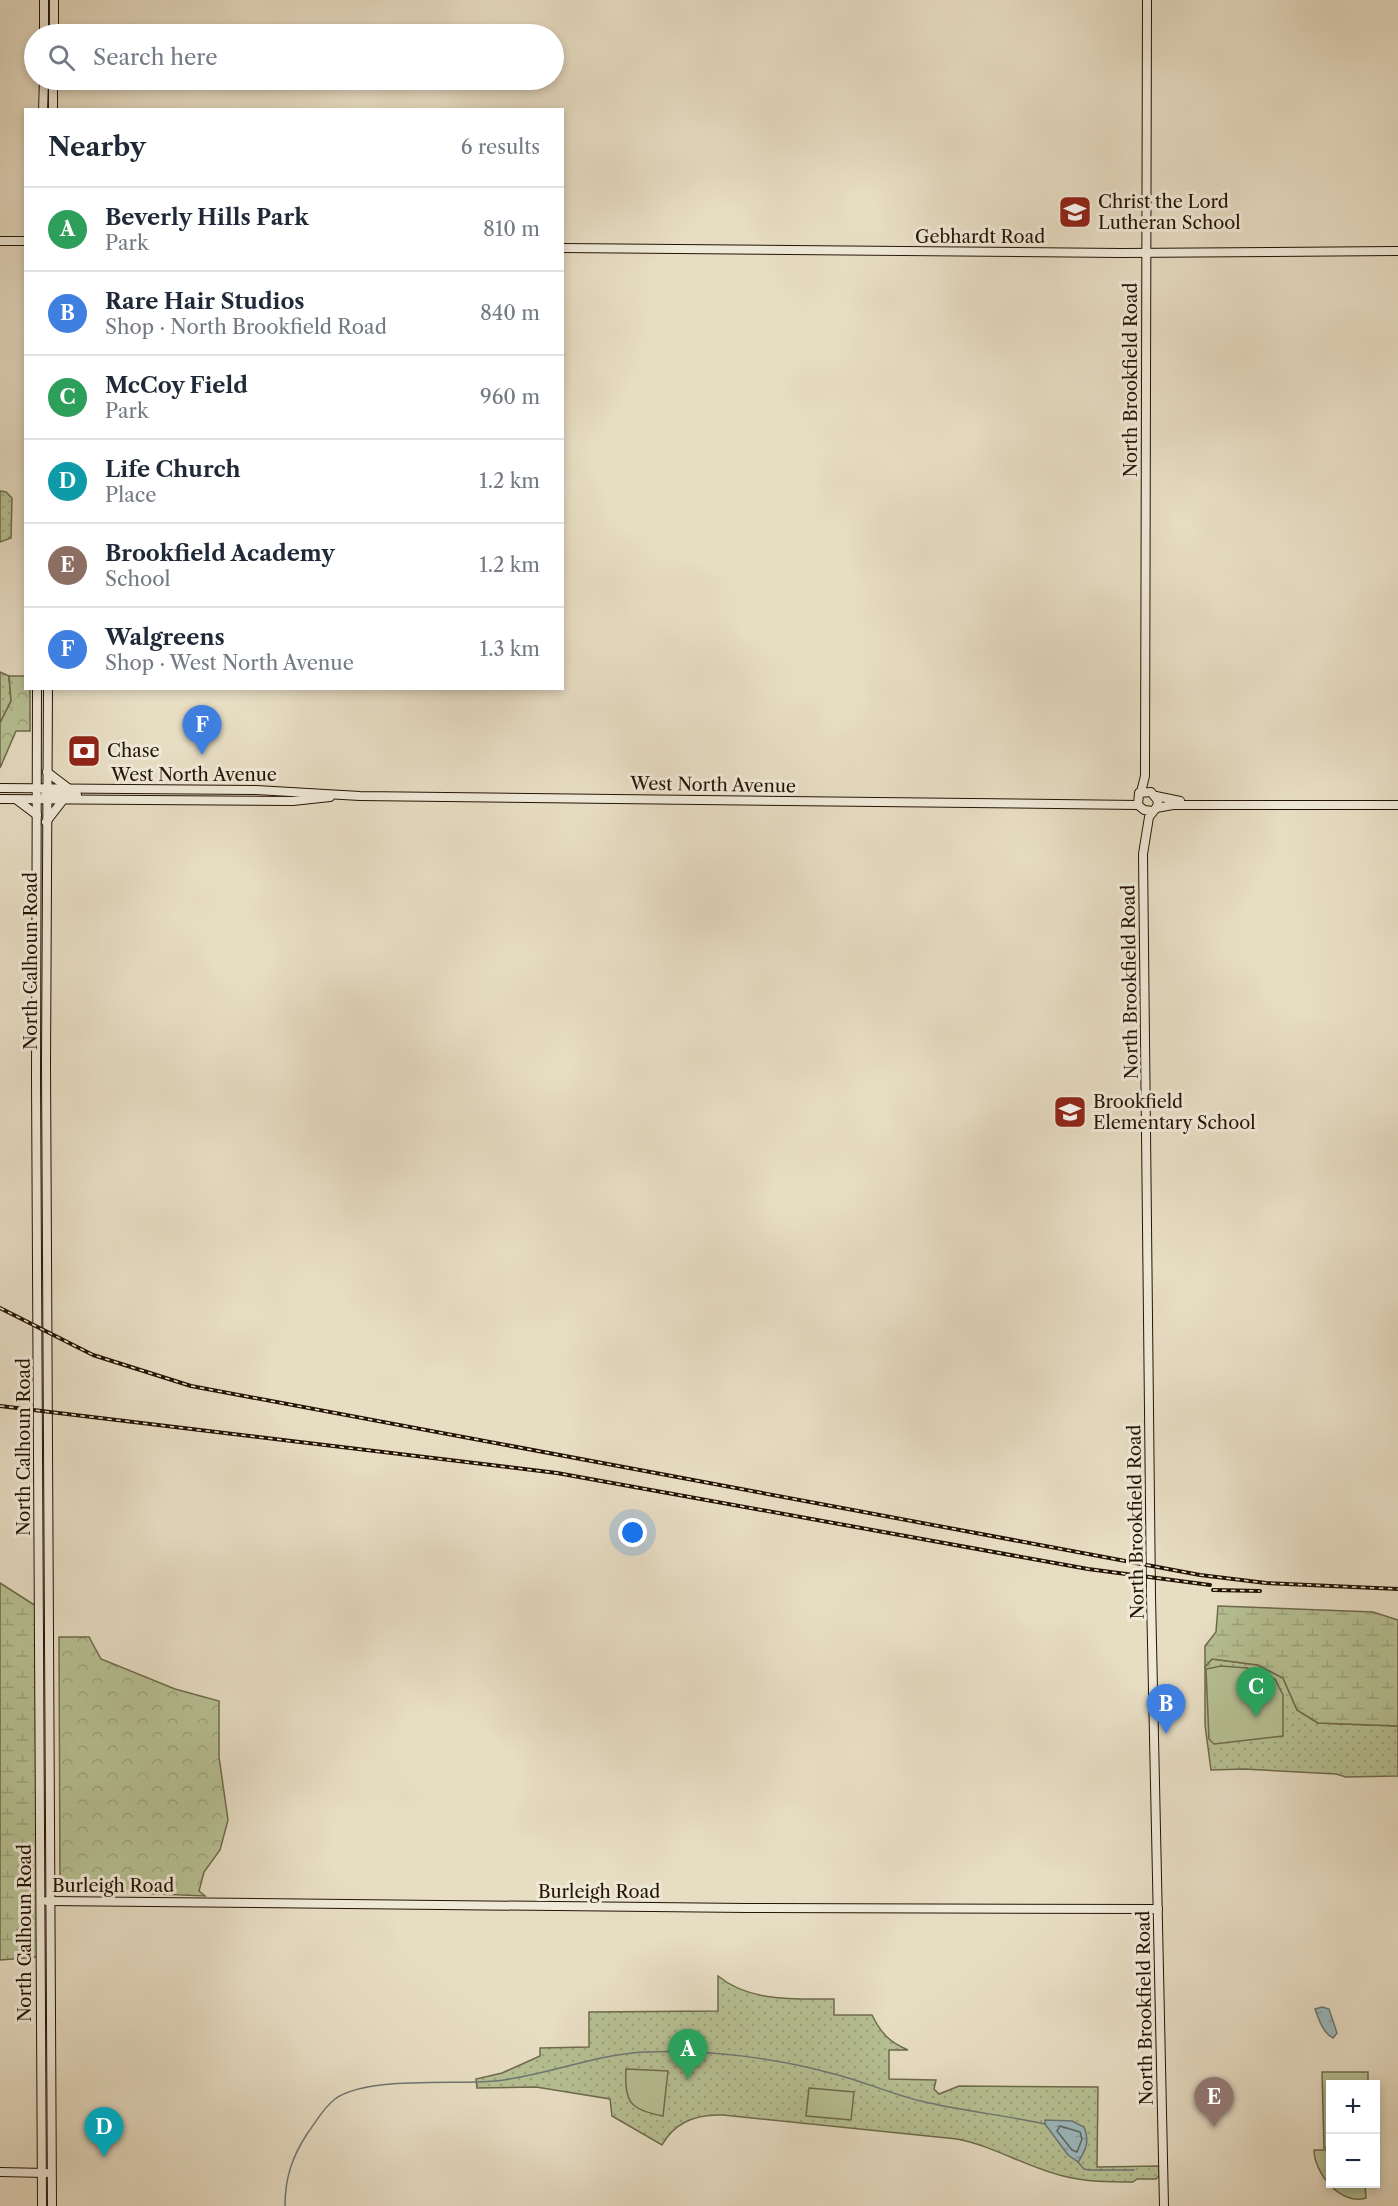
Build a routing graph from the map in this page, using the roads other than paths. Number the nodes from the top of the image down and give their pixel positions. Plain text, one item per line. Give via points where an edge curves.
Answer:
1 (44, 0) edge
2 (54, 0) edge
3 (1147, 0) edge
4 (44, 24) edge
5 (54, 24) edge
6 (44, 90) edge
7 (53, 90) edge
8 (43, 108) edge
9 (53, 108) edge
10 (0, 242) edge
11 (24, 242) edge
12 (564, 248) edge
13 (1398, 251) edge
14 (1146, 253) junction
15 (38, 690) edge
16 (48, 690) edge
17 (1144, 760) junction
18 (38, 769) junction
19 (47, 772) junction
20 (0, 788) edge
21 (24, 789) junction
22 (38, 789) junction
23 (69, 789) junction
24 (118, 790) junction
25 (1140, 793) junction
26 (47, 794) junction
27 (1155, 795) junction
28 (353, 796) junction
29 (0, 799) edge
30 (15, 800) junction
31 (37, 800) junction
32 (63, 800) junction
33 (1073, 804) junction
34 (1398, 805) edge
35 (1139, 806) junction
36 (1223, 806) junction
37 (1155, 810) junction
38 (37, 815) junction
39 (46, 822) junction
40 (1145, 837) junction
41 (40, 1901) junction
42 (50, 1901) junction
43 (1158, 1909) junction
44 (0, 2172) edge
45 (42, 2173) junction
46 (52, 2173) junction
47 (42, 2206) edge
48 (52, 2206) edge
49 (1164, 2206) edge

1 - 4 main road
2 - 5 main road
3 - 14 main road, North Brookfield Road
6 - 8 main road
7 - 9 main road
10 - 11 main road
12 - 14 main road, Gebhardt Road
13 - 14 main road, Gebhardt Road
14 - 17 main road, North Brookfield Road
15 - 18 main road, North Calhoun Road
16 - 19 main road, North Calhoun Road
17 - 25 main road, North Brookfield Road
17 - 27 main road, North Brookfield Road
18 - 21 main road
18 - 22 main road, North Calhoun Road
19 - 23 main road
19 - 26 main road, North Calhoun Road
20 - 21 main road, West North Avenue
21 - 22 main road, West North Avenue
22 - 26 main road, West North Avenue
22 - 31 main road, North Calhoun Road
23 - 24 main road, West North Avenue
23 - 26 main road, West North Avenue
24 - 26 main road via 89,795
24 - 28 main road, West North Avenue via 277,790
25 - 27 main road
25 - 33 main road, West North Avenue via 1119,800
25 - 35 main road, North Brookfield Road
26 - 31 main road, West North Avenue
26 - 32 main road, West North Avenue
26 - 39 main road, North Calhoun Road
27 - 36 main road
27 - 37 main road, North Brookfield Road
28 - 32 main road, West North Avenue via 293,801
28 - 33 main road, West North Avenue
29 - 30 main road, West North Avenue
30 - 31 main road, West North Avenue
30 - 38 main road
31 - 38 main road, North Calhoun Road
32 - 39 main road
33 - 35 main road, West North Avenue
34 - 36 main road
35 - 37 main road, West North Avenue
35 - 40 main road, North Brookfield Road
36 - 37 main road via 1169,805
37 - 40 main road, North Brookfield Road via 1149,817
38 - 41 main road, North Calhoun Road
39 - 42 main road, North Calhoun Road
40 - 43 main road, North Brookfield Road
41 - 42 main road, Burleigh Road
41 - 45 main road, North Calhoun Road
42 - 43 main road, Burleigh Road
42 - 46 main road, North Calhoun Road
43 - 49 main road, North Brookfield Road
44 - 45 main road
45 - 46 main road
45 - 47 main road, North Calhoun Road
46 - 48 main road, North Calhoun Road

